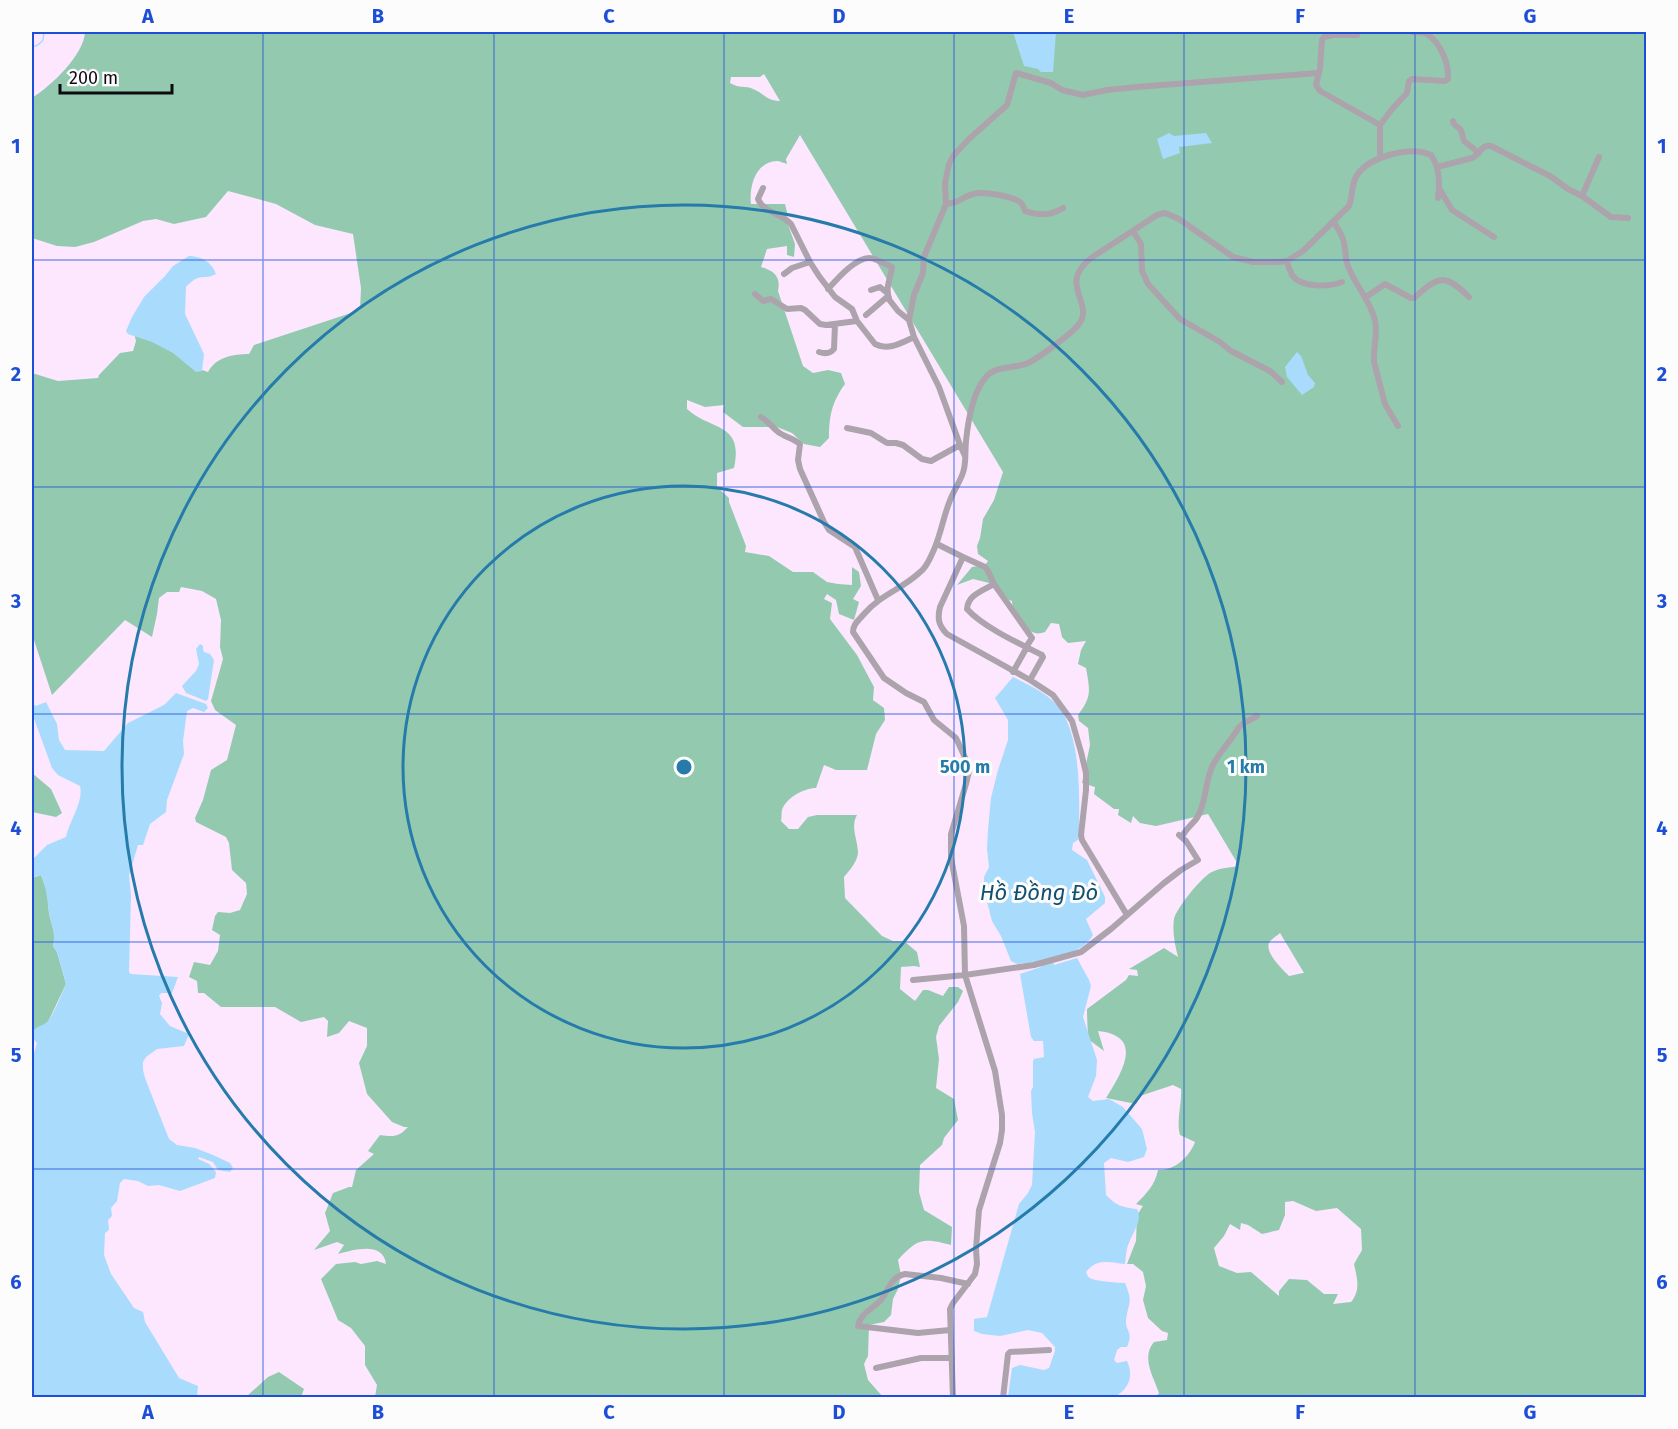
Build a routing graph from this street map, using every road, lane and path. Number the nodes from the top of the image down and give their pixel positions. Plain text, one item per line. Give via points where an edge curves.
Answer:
1 (1357, 32) edge
2 (1412, 32) edge
3 (1318, 73) junction
4 (1453, 121) dead end
5 (1380, 125) junction
6 (1479, 153) junction
7 (1599, 157) dead end
8 (1380, 158) junction
9 (1437, 167) junction
10 (763, 188) dead end
11 (1439, 188) junction
12 (1582, 195) junction
13 (1438, 198) dead end
14 (946, 204) junction
15 (1064, 208) dead end
16 (1628, 218) dead end
17 (1334, 222) junction
18 (1133, 231) junction
19 (1494, 237) dead end
20 (810, 261) junction
21 (1287, 261) junction
22 (784, 274) dead end
23 (1342, 282) dead end
24 (828, 289) junction
25 (871, 290) dead end
26 (755, 294) dead end
27 (888, 295) junction
28 (1366, 297) junction
29 (1469, 297) dead end
30 (866, 315) dead end
31 (909, 320) junction
32 (857, 321) junction
33 (835, 324) junction
34 (914, 337) junction
35 (819, 352) dead end
36 (1282, 382) dead end
37 (761, 417) dead end
38 (1398, 426) dead end
39 (847, 428) dead end
40 (960, 446) junction
41 (965, 457) junction
42 (937, 544) junction
43 (963, 557) junction
44 (994, 584) junction
45 (878, 600) junction
46 (1027, 647) junction
47 (1013, 672) junction
48 (1030, 680) junction
49 (1257, 716) dead end
50 (1127, 915) junction
51 (965, 975) junction
52 (912, 980) dead end
53 (968, 1284) junction
54 (950, 1330) junction
55 (1049, 1350) dead end
56 (952, 1358) junction
57 (876, 1368) dead end
58 (953, 1398) edge
59 (1003, 1398) edge

1 - 3 street via 1324,37
2 - 5 street via 1426,33 1436,43 1444,55 1448,79 1409,81 1407,93
3 - 5 street via 1316,85 1320,91
3 - 14 street via 1083,95 1016,73 1007,105 953,156 945,183
4 - 6 street via 1464,141
5 - 8 street
6 - 9 street
6 - 12 street via 1483,147 1491,146
7 - 12 street
8 - 9 street via 1402,152 1427,153
8 - 17 street via 1356,176 1349,206
9 - 11 street
10 - 20 street via 758,199 760,205 791,224
11 - 13 street
11 - 19 street via 1452,210
12 - 16 street via 1611,217
14 - 15 street via 980,193 1005,196 1022,203 1025,211 1038,214 1050,215
14 - 31 street via 924,257
17 - 21 street
17 - 28 street via 1344,243 1348,265
18 - 21 street via 1165,213 1233,257 1253,262
18 - 36 street via 1141,244 1145,277 1180,319 1270,371
18 - 41 street via 1083,265 1076,276 1082,312 1079,324 1028,364 990,373 979,386 967,431
20 - 22 street
20 - 24 street
21 - 23 street via 1292,274 1302,282 1322,286
24 - 27 street via 859,261 869,258 892,267 886,287
24 - 32 street via 852,309
25 - 27 street via 880,287
26 - 33 street via 787,309 801,308 820,324
27 - 30 street
27 - 31 street
28 - 29 street via 1384,284 1414,298 1437,280 1446,280
28 - 38 street via 1375,319 1376,371 1385,404
31 - 34 street
32 - 33 street
32 - 34 street via 877,346 889,347
33 - 35 street via 834,349
34 - 40 street via 939,387
37 - 45 street via 800,444 800,469 824,522 832,533 855,547
39 - 40 street via 903,445 926,461
40 - 41 street
41 - 42 street via 963,474 950,499
42 - 43 street
42 - 45 street via 920,573
43 - 44 street via 985,567
43 - 47 street via 940,607 940,625 947,634
44 - 46 street via 1032,638
44 - 46 street via 974,596 967,609
45 - 51 street via 858,620 853,632 884,678 924,702 934,720 956,738 968,764 950,840 964,926
46 - 47 street
46 - 48 street via 1043,657
47 - 48 street
48 - 50 street via 1053,695 1075,728 1086,773 1082,840
49 - 50 street via 1239,727 1216,760 1198,814 1180,836 1197,860
50 - 51 street via 1082,952 1034,965
51 - 52 street
51 - 53 street via 995,1071 1002,1115 1000,1143 979,1210 975,1274
53 - 54 street via 952,1303
53 - 54 street via 933,1276 900,1275 881,1300 862,1316 858,1326 918,1333
54 - 56 street
55 - 59 street via 1008,1354
56 - 57 street via 921,1358
56 - 58 street

